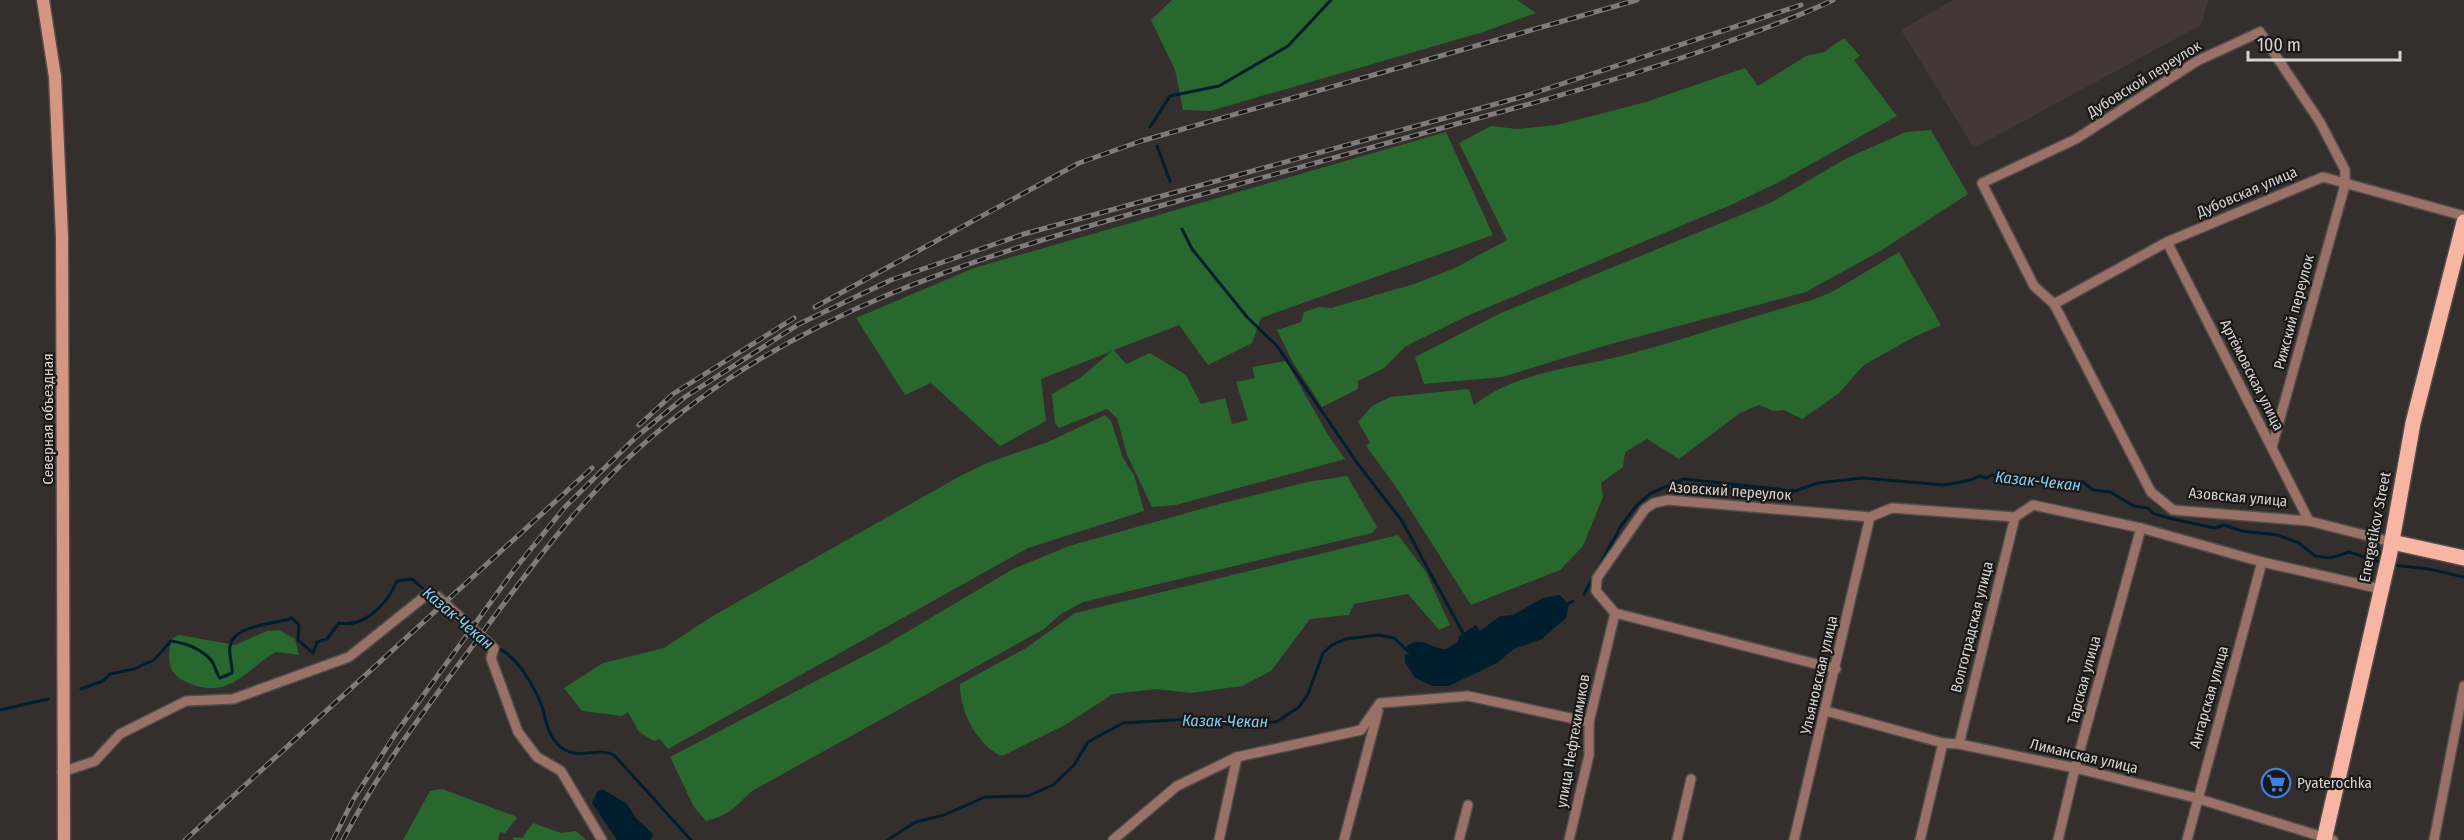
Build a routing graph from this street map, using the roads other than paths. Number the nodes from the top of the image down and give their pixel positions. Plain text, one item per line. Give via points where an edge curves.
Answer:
1 (44, 0) edge
2 (1982, 183) joint
3 (2344, 185) junction
4 (2464, 223) edge
5 (2167, 242) junction
6 (2054, 304) junction
7 (2272, 447) junction
8 (1870, 517) junction
9 (2015, 517) junction
10 (2309, 521) junction
11 (2141, 528) junction
12 (2391, 547) junction
13 (2464, 558) edge
14 (2262, 562) junction
15 (2382, 584) junction
16 (1615, 613) junction
17 (1836, 669) junction
18 (2464, 686) edge
19 (1380, 703) junction
20 (1826, 711) junction
21 (1589, 722) junction
22 (1942, 743) junction
23 (1959, 744) junction
24 (1238, 757) junction
25 (2075, 768) junction
26 (62, 772) junction
27 (1691, 779) dead end
28 (2196, 798) junction
29 (1468, 805) dead end
30 (2327, 839) edge
31 (64, 840) edge
32 (602, 840) edge
33 (1113, 840) edge
34 (1219, 840) edge
35 (1344, 840) edge
36 (1459, 840) edge
37 (1569, 840) edge
38 (1677, 840) edge
39 (1794, 840) edge
40 (1920, 840) edge
41 (2058, 840) edge
42 (2187, 840) edge
43 (2434, 840) edge

1 - 26 main road, Северная объездная via 55,77 62,237
2 - 3 street, Дубовской переулок via 2076,139 2197,61 2260,32 2320,122 2345,170
2 - 6 street, Азовская улица via 2034,286
3 - 4 street, Дубовская улица
3 - 5 street, Дубовская улица via 2323,177
3 - 7 street, Рижский переулок
4 - 12 main road, Energetikov Street via 2413,423
5 - 6 street, Дубовская улица
5 - 7 street, Артёмовская улица
6 - 10 street, Азовская улица via 2151,492 2173,510
7 - 10 street, Артёмовская улица
8 - 9 street via 1892,508
8 - 16 street, Азовский переулок via 1668,500 1654,503 1645,509 1597,578 1596,591
8 - 17 street, Ульяновская улица
9 - 11 street via 2033,505
9 - 23 street, Волгоградская улица
10 - 12 street, Азовская улица
11 - 14 street
11 - 25 street, Тарская улица
12 - 13 main road, Азовская улица
12 - 15 main road, Energetikov Street
14 - 15 street
14 - 28 street, Ангарская улица
15 - 30 main road, Energetikov Street
16 - 17 street
16 - 21 street, улица Нефтехимиков
17 - 20 street, Ульяновская улица
18 - 43 street
19 - 21 street via 1468,696
19 - 24 street via 1361,730
19 - 35 street
20 - 22 street, Лиманская улица
20 - 39 street, Ульяновская улица
21 - 37 street, улица Нефтехимиков via 1589,755
22 - 23 street, Лиманская улица
22 - 40 street
23 - 25 street, Лиманская улица
24 - 33 street via 1177,786
24 - 34 street
25 - 28 street, Лиманская улица
25 - 41 street, Тарская улица
26 - 31 main road, Северная объездная
26 - 32 street via 95,761 120,734 186,701 233,699 349,657 429,593 494,648 491,658 518,732 537,757 561,771
27 - 38 street
28 - 30 street, Лиманская улица
28 - 42 street, Ангарская улица
29 - 36 street

